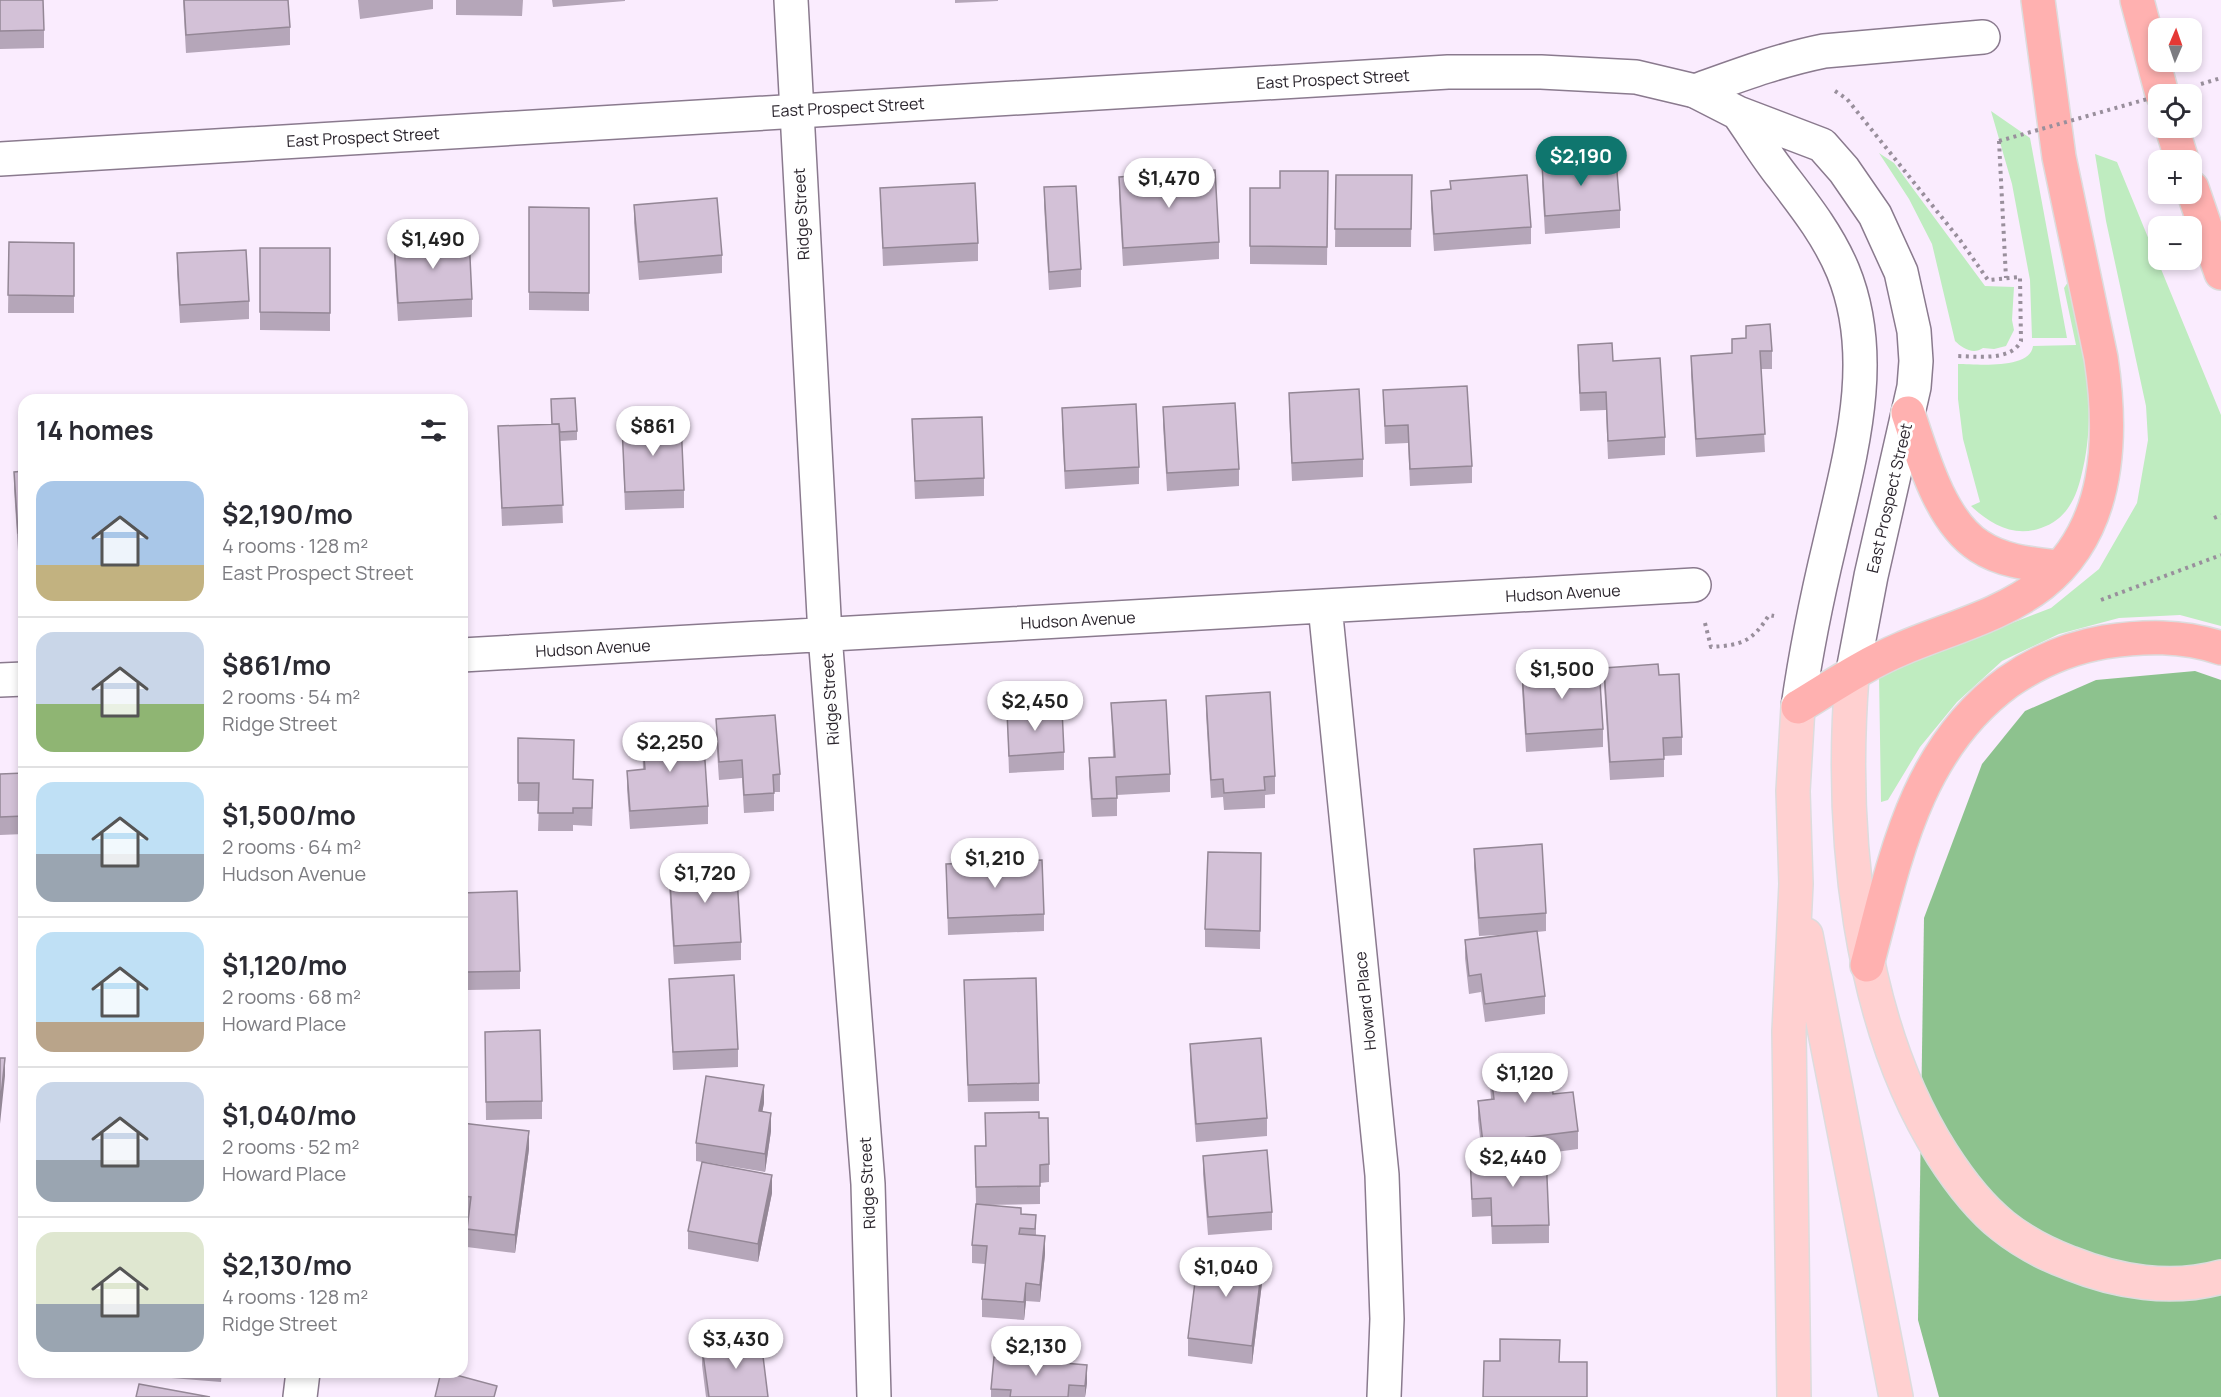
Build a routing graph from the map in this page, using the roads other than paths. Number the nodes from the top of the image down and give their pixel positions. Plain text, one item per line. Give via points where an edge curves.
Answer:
1 (790, 0) edge
2 (2038, 0) edge
3 (2137, 0) edge
4 (1983, 37) dead end
5 (2157, 84) edge
6 (1695, 91) junction
7 (796, 110) junction
8 (1738, 113) junction
9 (0, 159) edge
10 (2197, 204) edge
11 (2221, 273) edge
12 (1908, 413) junction
13 (2059, 567) junction
14 (1694, 585) road end
15 (1325, 606) junction
16 (825, 635) junction
17 (2221, 648) edge
18 (468, 655) edge
19 (1852, 676) junction
20 (18, 679) edge
21 (0, 680) edge
22 (1798, 707) junction
23 (1796, 884) junction
24 (1867, 964) junction
25 (2221, 1277) edge
26 (302, 1378) edge
27 (300, 1397) edge
28 (874, 1397) edge
29 (1384, 1397) edge
30 (1794, 1397) edge
31 (1896, 1397) edge

1 - 7 street, Ridge Street
2 - 13 highway via 2059,157 2102,358 2108,416 2098,500 2088,524
3 - 5 highway
4 - 6 street via 1824,51 1786,59
6 - 7 street, East Prospect Street via 1608,74 1448,72
6 - 8 street, East Prospect Street
7 - 9 street, East Prospect Street
7 - 16 street, Ridge Street
8 - 12 street, East Prospect Street via 1821,145 1875,215 1901,272 1913,322 1916,362
8 - 22 street, East Prospect Street via 1830,245 1843,272 1858,331 1855,429 1812,623
10 - 11 highway
12 - 13 highway via 1937,490 1964,534 1998,556
12 - 19 street, East Prospect Street
13 - 19 highway via 2042,584 2000,609 1900,649
14 - 15 street, Hudson Avenue
15 - 16 street, Hudson Avenue
15 - 29 street, Howard Place via 1382,1175 1387,1319
16 - 18 street, Hudson Avenue
16 - 28 street, Ridge Street via 868,1184
17 - 24 highway via 2201,641 2165,637 2090,645 2055,655 1992,695 1945,746 1927,778 1894,862
19 - 22 highway
19 - 24 main road, East Prospect Street via 1850,794
20 - 21 street
22 - 23 main road, East Prospect Street via 1793,791
23 - 30 main road via 1790,1031
23 - 31 main road
24 - 25 main road, East Prospect Street via 1895,1059 1914,1104 1954,1172 2002,1225 2059,1259 2120,1280 2151,1284
26 - 27 street

